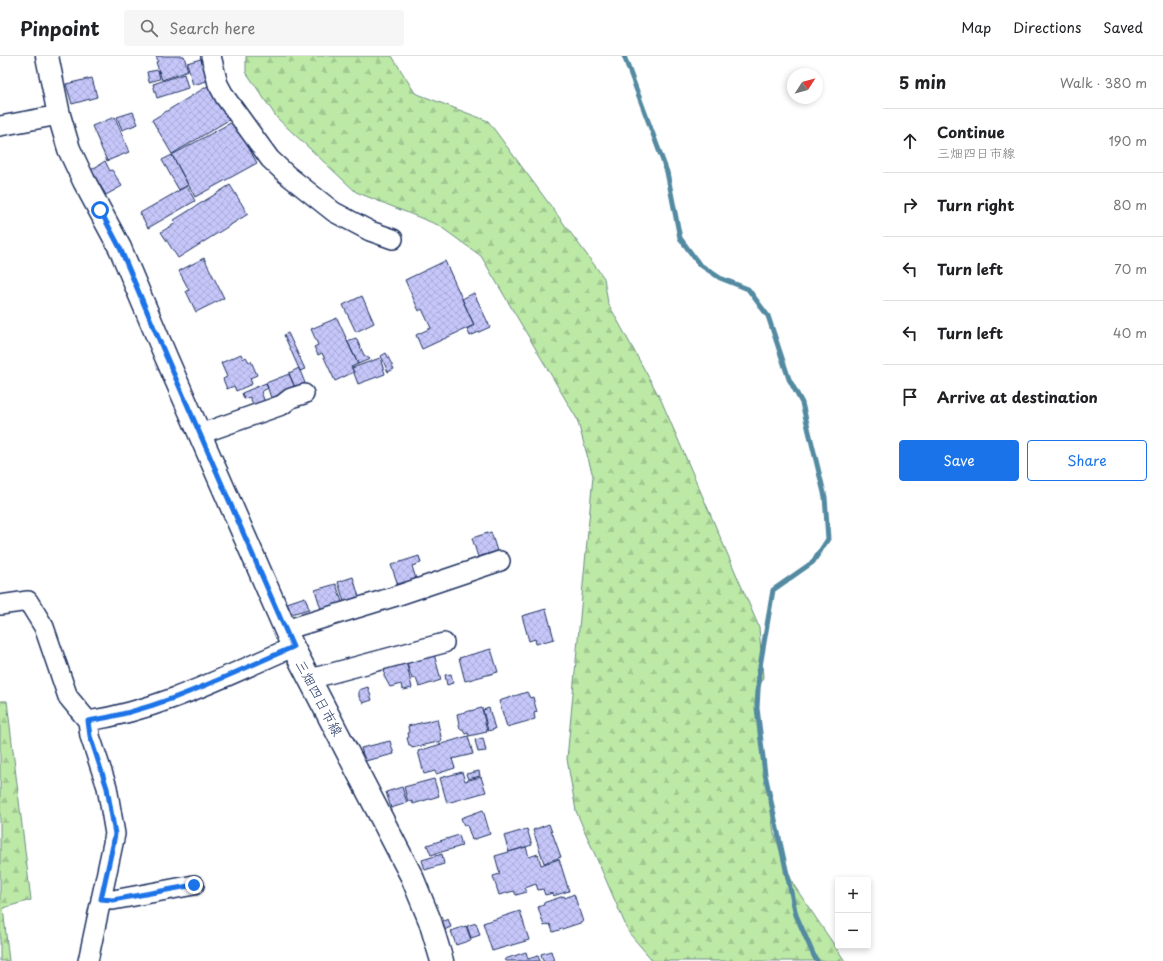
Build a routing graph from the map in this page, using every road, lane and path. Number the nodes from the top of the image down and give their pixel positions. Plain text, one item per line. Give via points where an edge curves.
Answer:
1 (47, 56) edge
2 (211, 56) edge
3 (59, 115) junction
4 (0, 126) edge
5 (393, 239) dead end
6 (304, 394) dead end
7 (200, 434) junction
8 (500, 561) dead end
9 (0, 605) edge
10 (289, 638) junction
11 (444, 643) dead end
12 (310, 679) junction
13 (88, 721) junction
14 (194, 885) dead end
15 (101, 899) junction
16 (88, 961) edge
17 (442, 961) edge

1 - 3 main road, 三畑四日市線
2 - 5 street via 218,84 225,97 270,159 334,212 370,231
3 - 4 street
3 - 7 main road, 三畑四日市線 via 69,149 120,248
6 - 7 street via 291,398 282,405
7 - 10 main road, 三畑四日市線
8 - 10 street via 393,597
9 - 13 street via 28,601 44,627 68,697
10 - 12 main road, 三畑四日市線
10 - 13 street via 170,699 112,717
11 - 12 street
12 - 17 main road, 三畑四日市線 via 412,877 430,921
13 - 15 street via 90,736 107,788 115,834
14 - 15 street via 113,900
15 - 16 street

